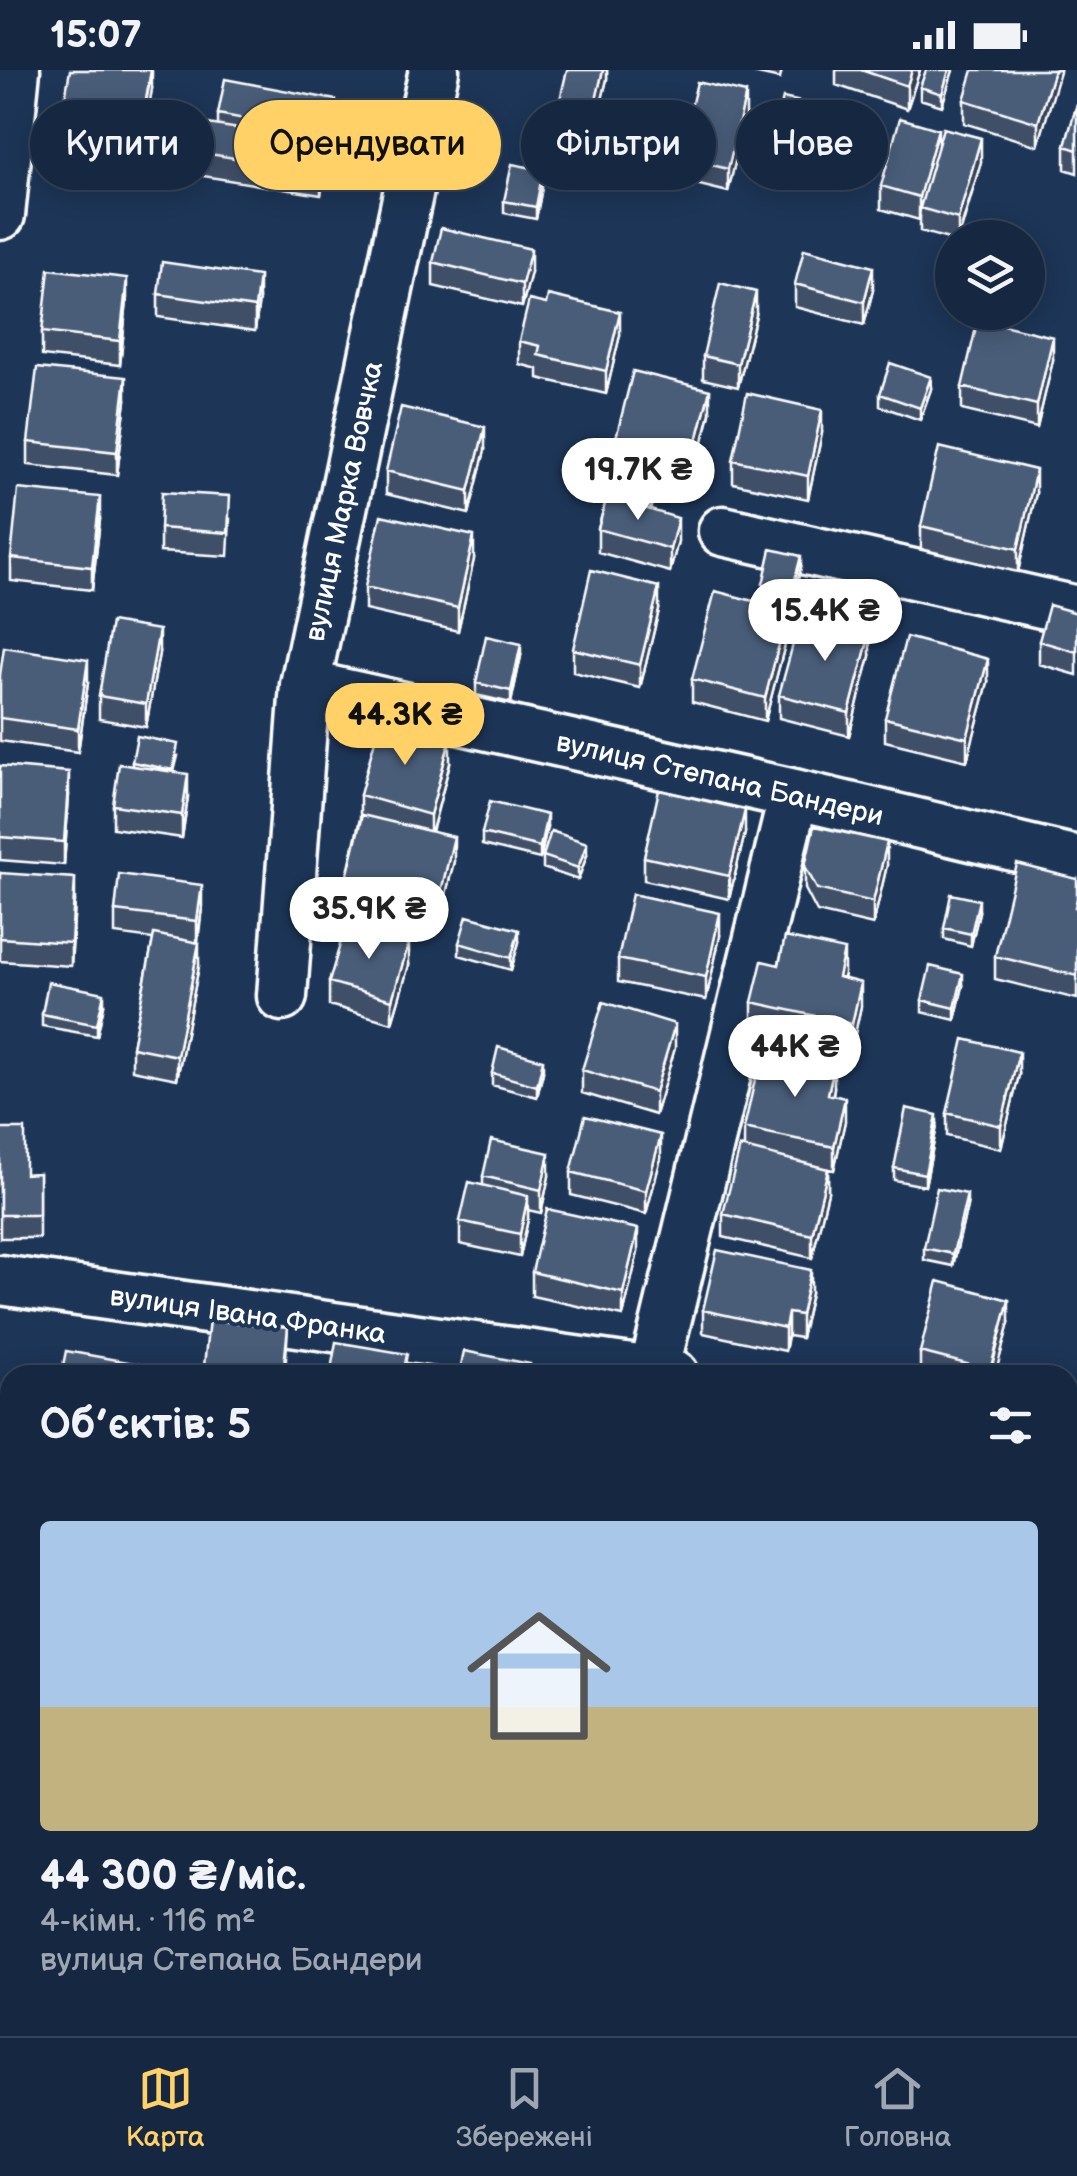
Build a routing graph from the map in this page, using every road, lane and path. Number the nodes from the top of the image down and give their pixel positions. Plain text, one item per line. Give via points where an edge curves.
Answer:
1 (15, 70) edge
2 (434, 70) edge
3 (0, 216) edge
4 (724, 532) dead end
5 (1077, 610) edge
6 (304, 685) junction
7 (794, 794) junction
8 (1077, 861) edge
9 (282, 996) dead end
10 (0, 1280) edge
11 (607, 1365) edge
12 (666, 1365) edge

1 - 3 street
2 - 6 street, вулиця Марка Вовчка
4 - 5 street
6 - 7 street, вулиця Степана Бандери
6 - 9 street, вулиця Марка Вовчка
7 - 8 street, вулиця Степана Бандери
7 - 12 street
10 - 11 street, вулиця Івана Франка

